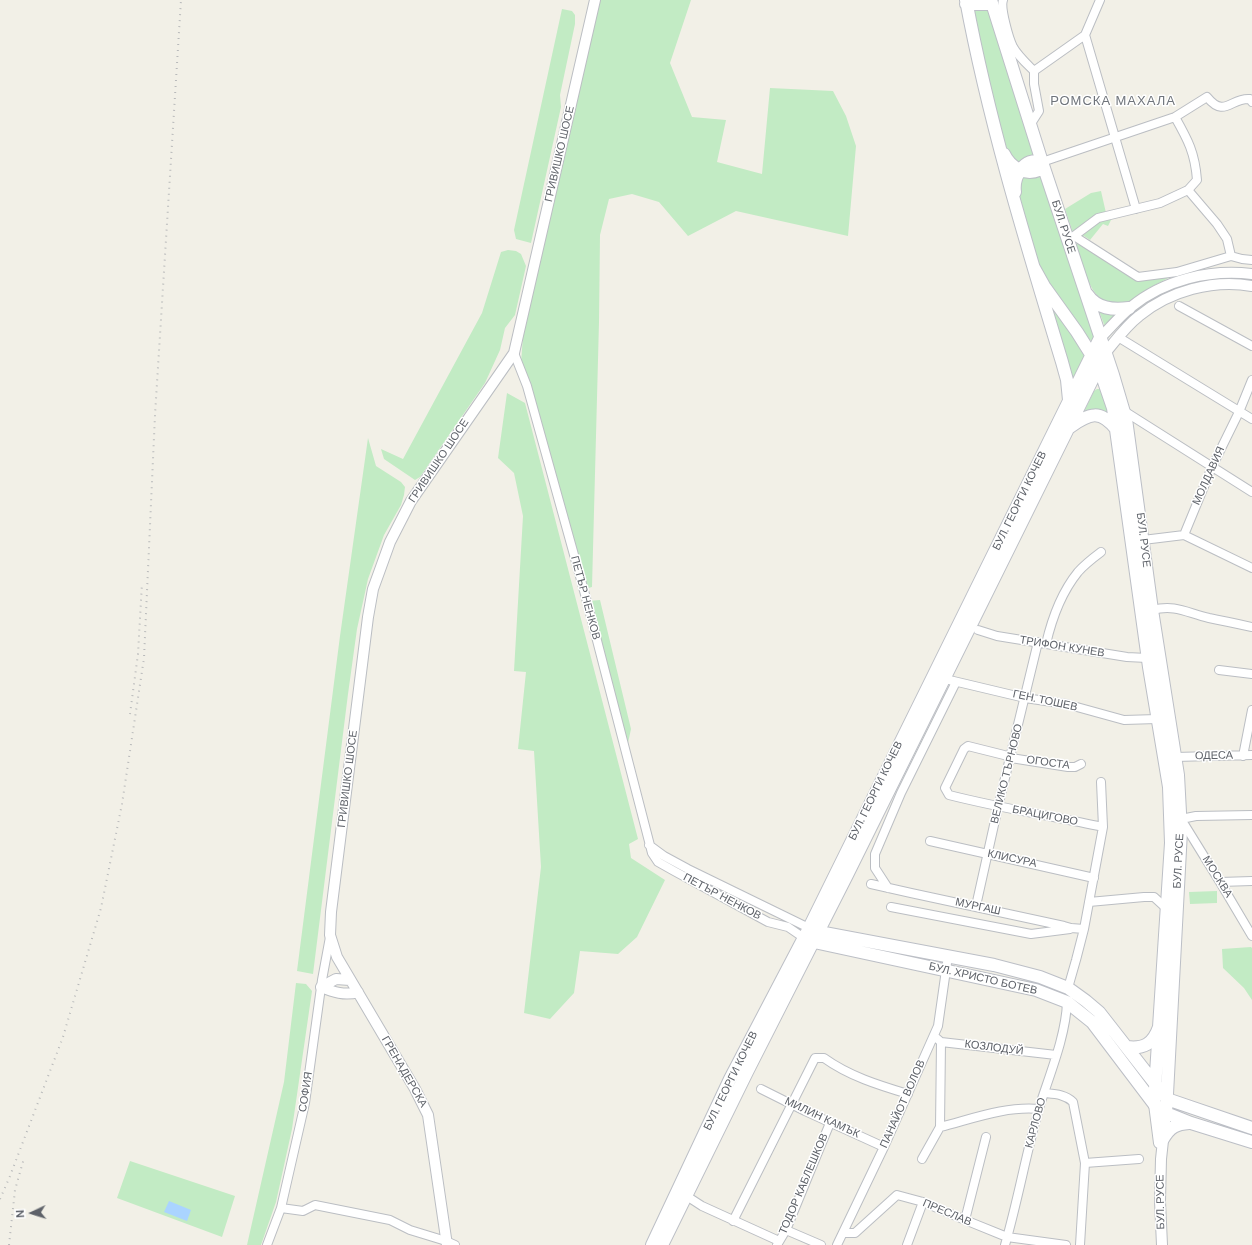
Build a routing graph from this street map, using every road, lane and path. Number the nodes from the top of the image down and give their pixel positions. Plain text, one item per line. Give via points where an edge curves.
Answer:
1 (595, 0) edge
2 (1100, 0) edge
3 (995, 1) edge
4 (966, 2) edge
5 (1085, 36) junction
6 (1034, 72) junction
7 (1252, 102) edge
8 (1175, 117) junction
9 (1030, 125) junction
10 (1115, 136) junction
11 (997, 138) junction
12 (1042, 162) junction
13 (1020, 170) junction
14 (1188, 190) junction
15 (1016, 209) junction
16 (1136, 209) junction
17 (1071, 238) junction
18 (1231, 256) junction
19 (1252, 260) edge
20 (1034, 268) junction
21 (1252, 274) edge
22 (1252, 286) edge
23 (1084, 288) junction
24 (1179, 306) dead end
25 (1129, 308) junction
26 (1118, 337) junction
27 (1100, 338) junction
28 (1252, 346) edge
29 (1106, 352) junction
30 (514, 353) junction
31 (1092, 354) junction
32 (1099, 367) junction
33 (1252, 380) edge
34 (1070, 400) junction
35 (1124, 411) junction
36 (1239, 412) junction
37 (1252, 420) edge
38 (1069, 427) junction
39 (1117, 430) junction
40 (1212, 467) junction
41 (1252, 492) edge
42 (1184, 535) junction
43 (1143, 540) junction
44 (1102, 552) dead end
45 (1252, 568) edge
46 (1152, 610) junction
47 (1252, 627) edge
48 (978, 630) dead end
49 (1042, 643) junction
50 (1147, 658) junction
51 (1219, 670) dead end
52 (1252, 674) edge
53 (939, 677) junction
54 (956, 682) junction
55 (1025, 698) junction
56 (1252, 710) edge
57 (1157, 719) junction
58 (932, 730) junction
59 (913, 740) junction
60 (968, 746) joint
61 (1252, 755) edge
62 (1243, 756) junction
63 (1175, 757) junction
64 (1011, 758) junction
65 (1080, 764) dead end
66 (1101, 782) dead end
67 (998, 807) junction
68 (1252, 815) edge
69 (1181, 819) junction
70 (1102, 827) junction
71 (930, 841) dead end
72 (1175, 843) junction
73 (1195, 843) junction
74 (649, 845) junction
75 (988, 854) junction
76 (1094, 878) junction
77 (1252, 881) edge
78 (1220, 882) junction
79 (872, 884) dead end
80 (888, 888) junction
81 (1089, 902) junction
82 (976, 906) junction
83 (891, 907) dead end
84 (1166, 908) junction
85 (1071, 928) junction
86 (1084, 929) junction
87 (330, 935) junction
88 (812, 935) junction
89 (1252, 936) edge
90 (948, 956) junction
91 (946, 970) junction
92 (350, 980) junction
93 (321, 987) junction
94 (1068, 988) junction
95 (358, 992) junction
96 (1067, 1002) junction
97 (1160, 1022) junction
98 (934, 1036) junction
99 (941, 1042) junction
100 (1127, 1047) junction
101 (1056, 1055) junction
102 (1155, 1086) junction
103 (761, 1089) dead end
104 (1044, 1093) junction
105 (908, 1094) junction
106 (1167, 1099) junction
107 (1154, 1104) junction
108 (791, 1105) junction
109 (1039, 1109) junction
110 (1166, 1113) junction
111 (830, 1123) junction
112 (1191, 1123) junction
113 (940, 1127) junction
114 (1252, 1128) edge
115 (986, 1137) dead end
116 (1163, 1139) junction
117 (1252, 1142) edge
118 (884, 1147) junction
119 (922, 1159) dead end
120 (1139, 1159) dead end
121 (1161, 1159) junction
122 (1085, 1163) junction
123 (682, 1193) junction
124 (923, 1202) junction
125 (281, 1208) junction
126 (964, 1220) junction
127 (733, 1221) junction
128 (786, 1230) junction
129 (843, 1234) junction
130 (1006, 1241) edge
131 (778, 1243) edge
132 (449, 1244) edge
133 (268, 1245) edge
134 (652, 1245) edge
135 (662, 1245) edge
136 (820, 1245) edge
137 (837, 1245) edge
138 (907, 1245) edge
139 (1066, 1245) edge
140 (1080, 1245) edge
141 (1162, 1245) edge

1 - 30 street, ГРИВИШКО ШОСЕ
2 - 5 street
3 - 4 main road
3 - 6 street via 1002,4 1013,47
3 - 9 main road, БУЛ. РУСЕ
4 - 11 main road, БУЛ. РУСЕ
5 - 6 street
5 - 10 street
6 - 9 street via 1039,111
7 - 8 street via 1245,98 1221,107 1213,105 1207,97
8 - 10 street
8 - 14 street via 1192,148 1196,164 1197,180
9 - 12 main road, БУЛ. РУСЕ
10 - 12 street
10 - 16 street
11 - 13 main road via 1006,158
11 - 15 main road, БУЛ. РУСЕ
12 - 13 main road via 1037,171
12 - 17 main road, БУЛ. РУСЕ
13 - 15 main road via 1014,185
14 - 16 street
14 - 18 street via 1221,230 1227,240
15 - 20 main road, БУЛ. РУСЕ
16 - 17 street via 1098,218
17 - 18 street via 1138,277 1177,272
17 - 23 main road, БУЛ. РУСЕ
18 - 19 street
20 - 31 main road, БУЛ. РУСЕ
20 - 34 main road, БУЛ. РУСЕ via 1067,380
21 - 25 street via 1222,273 1190,278 1154,292
22 - 26 street via 1216,285 1185,291 1153,306
23 - 25 main road via 1090,299 1100,306 1111,309
23 - 27 main road, БУЛ. РУСЕ
24 - 28 street
25 - 27 street
26 - 29 street
26 - 36 street
27 - 29 main road, БУЛ. РУСЕ
27 - 31 main road, БУЛ. ГЕОРГИ КОЧЕВ
29 - 32 main road, БУЛ. ГЕОРГИ КОЧЕВ
29 - 35 main road, БУЛ. РУСЕ
30 - 74 street, ПЕТЪР НЕНКОВ via 534,408
30 - 87 street, ГРИВИШКО ШОСЕ via 411,501 390,542 373,589
31 - 32 main road, БУЛ. РУСЕ
31 - 34 main road, БУЛ. ГЕОРГИ КОЧЕВ
32 - 38 main road, БУЛ. ГЕОРГИ КОЧЕВ
32 - 39 main road, БУЛ. РУСЕ via 1113,408
33 - 36 street, МОЛДАВИЯ
34 - 53 main road, БУЛ. ГЕОРГИ КОЧЕВ
35 - 40 street
35 - 43 main road, БУЛ. РУСЕ
36 - 37 street
36 - 40 street, МОЛДАВИЯ
38 - 39 main road via 1083,418 1100,416
38 - 53 main road, БУЛ. ГЕОРГИ КОЧЕВ
39 - 50 main road, БУЛ. РУСЕ
40 - 41 street
40 - 42 street, МОЛДАВИЯ
42 - 43 street
42 - 45 street
43 - 46 main road, БУЛ. РУСЕ
44 - 49 street, ВЕЛИКО ТЪРНОВО via 1078,572 1067,588
46 - 47 street via 1174,607
46 - 63 main road, БУЛ. РУСЕ
48 - 49 street, ТРИФОН КУНЕВ via 997,636
49 - 50 street, ТРИФОН КУНЕВ
49 - 55 street, ВЕЛИКО ТЪРНОВО
50 - 57 main road, БУЛ. РУСЕ
51 - 52 street
53 - 54 street, ГЕН. ТОШЕВ
53 - 59 main road, БУЛ. ГЕОРГИ КОЧЕВ
53 - 88 main road, БУЛ. ГЕОРГИ КОЧЕВ
54 - 55 street, ГЕН. ТОШЕВ
54 - 58 street
55 - 57 street, ГЕН. ТОШЕВ via 1066,704 1124,720
55 - 64 street, ВЕЛИКО ТЪРНОВО
56 - 62 street
57 - 72 main road, БУЛ. РУСЕ via 1169,787
58 - 59 street
58 - 80 street via 875,854 875,868
59 - 88 main road, БУЛ. ГЕОРГИ КОЧЕВ
60 - 64 street, ОГОСТА
60 - 67 street, БРАЦИГОВО via 964,749 945,788 949,795
61 - 62 street, ОДЕСА
62 - 63 street, ОДЕСА
63 - 69 main road, БУЛ. РУСЕ
64 - 65 street, ОГОСТА via 1068,767
64 - 67 street, ВЕЛИКО ТЪРНОВО
66 - 70 street
67 - 70 street, БРАЦИГОВО
67 - 75 street, ВЕЛИКО ТЪРНОВО
68 - 69 street via 1196,816
69 - 72 main road, БУЛ. РУСЕ
69 - 73 street, МОСКВА
70 - 76 street
71 - 75 street, КЛИСУРА
72 - 73 street
72 - 84 main road, БУЛ. РУСЕ
72 - 106 main road, БУЛ. РУСЕ
73 - 78 street, МОСКВА
74 - 88 street, ПЕТЪР НЕНКОВ via 664,856
74 - 88 street, ПЕТЪР НЕНКОВ via 658,862 768,922
75 - 76 street, КЛИСУРА
75 - 82 street, ВЕЛИКО ТЪРНОВО
76 - 81 street
77 - 78 street
78 - 89 street, МОСКВА
79 - 80 street, МУРГАШ
80 - 82 street, МУРГАШ
81 - 84 street via 1154,897
81 - 86 street
82 - 85 street, МУРГАШ
83 - 85 street via 1031,934
84 - 97 main road, БУЛ. РУСЕ
85 - 86 street, МУРГАШ
86 - 94 street
87 - 92 street, ГРЕНАДЕРСКА via 337,957
87 - 93 street, СОФИЯ
88 - 90 main road, БУЛ. ХРИСТО БОТЕВ
88 - 91 main road, БУЛ. ХРИСТО БОТЕВ
88 - 123 main road, БУЛ. ГЕОРГИ КОЧЕВ via 730,1079
90 - 91 street, ПАНАЙОТ ВОЛОВ
90 - 94 main road, БУЛ. ХРИСТО БОТЕВ via 1040,977
91 - 96 main road, БУЛ. ХРИСТО БОТЕВ via 1036,990
91 - 98 street, ПАНАЙОТ ВОЛОВ via 938,1026
92 - 93 street via 336,979
92 - 95 street, ГРЕНАДЕРСКА
93 - 95 street via 343,994
93 - 125 street, СОФИЯ via 304,1104
94 - 100 main road, БУЛ. ХРИСТО БОТЕВ via 1099,1012
95 - 132 street, ГРЕНАДЕРСКА via 428,1115
96 - 101 street, КАРЛОВО via 1067,1014
96 - 107 main road, БУЛ. ХРИСТО БОТЕВ via 1092,1022
97 - 100 main road via 1154,1038 1145,1046
97 - 102 main road, БУЛ. РУСЕ
98 - 99 street
98 - 105 street, ПАНАЙОТ ВОЛОВ
99 - 101 street, КОЗЛОДУЙ
99 - 113 street
100 - 102 main road, БУЛ. ХРИСТО БОТЕВ
101 - 104 street, КАРЛОВО
102 - 106 main road, БУЛ. ХРИСТО БОТЕВ
102 - 107 main road, БУЛ. РУСЕ
103 - 108 street, МИЛИН КАМЪК
104 - 109 street, КАРЛОВО
104 - 122 street via 1064,1096 1073,1102
105 - 108 street via 874,1084 836,1067 824,1058 815,1058
105 - 118 street, ПАНАЙОТ ВОЛОВ
106 - 110 main road, БУЛ. РУСЕ
106 - 114 main road, БУЛ. ХРИСТО БОТЕВ
107 - 110 main road, БУЛ. ХРИСТО БОТЕВ
107 - 121 street, БУЛ. РУСЕ
108 - 111 street, МИЛИН КАМЪК
108 - 127 street
109 - 113 street via 1001,1111
109 - 130 street, КАРЛОВО
110 - 112 main road, БУЛ. ХРИСТО БОТЕВ
110 - 116 street, БУЛ. РУСЕ
111 - 118 street, МИЛИН КАМЪК
111 - 128 street, ТОДОР КАБЛЕШКОВ
112 - 116 main road via 1176,1125
112 - 117 main road, БУЛ. ХРИСТО БОТЕВ
113 - 119 street
115 - 126 street
116 - 121 street, БУЛ. РУСЕ
118 - 129 street, ПАНАЙОТ ВОЛОВ
120 - 122 street
121 - 141 street, БУЛ. РУСЕ
122 - 140 street
123 - 127 street
123 - 134 main road, БУЛ. ГЕОРГИ КОЧЕВ
123 - 135 main road, БУЛ. ГЕОРГИ КОЧЕВ
124 - 126 street, ПРЕСЛАВ
124 - 129 street, ПРЕСЛАВ via 897,1194 861,1229 855,1233
124 - 138 street
125 - 132 street via 303,1211 315,1205 390,1220
125 - 133 street, СОФИЯ
126 - 130 street, ПРЕСЛАВ
127 - 131 street
128 - 131 street, ТОДОР КАБЛЕШКОВ
128 - 136 street
129 - 137 street, ПАНАЙОТ ВОЛОВ
130 - 139 street, ПРЕСЛАВ

